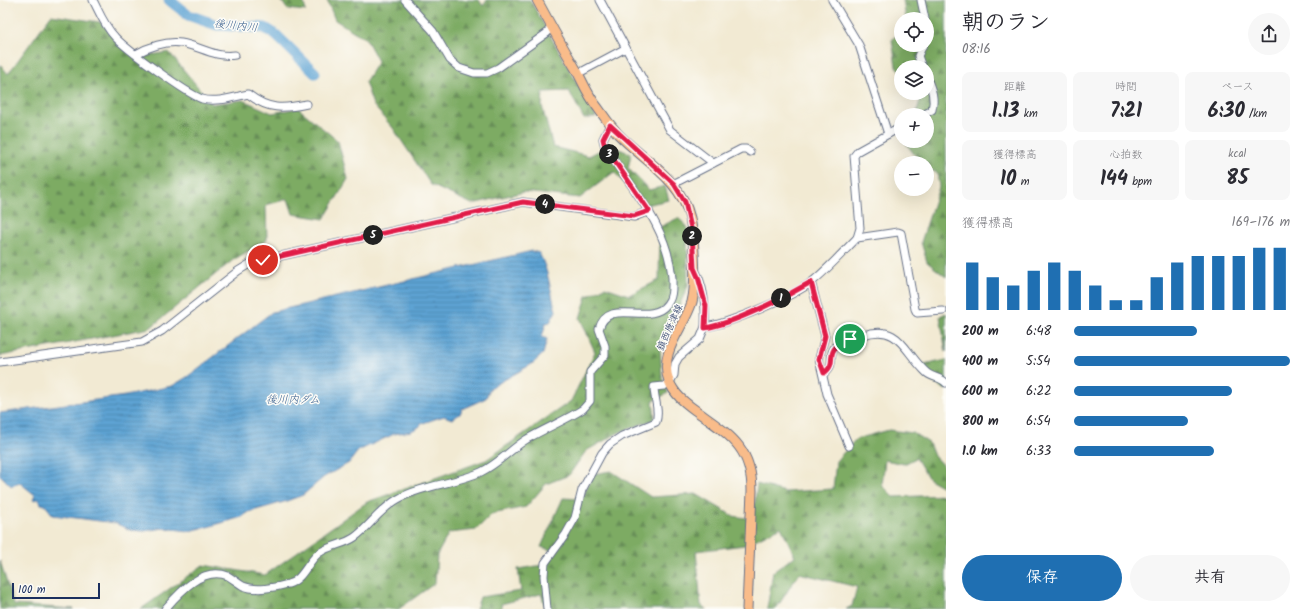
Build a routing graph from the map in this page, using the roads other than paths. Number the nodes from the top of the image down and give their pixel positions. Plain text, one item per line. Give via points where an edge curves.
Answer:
1 (93, 0) edge
2 (405, 0) edge
3 (537, 0) edge
4 (600, 0) edge
5 (832, 0) edge
6 (921, 0) edge
7 (924, 12) edge
8 (551, 26) junction
9 (626, 48) junction
10 (136, 54) junction
11 (232, 56) dead end
12 (581, 72) dead end
13 (307, 104) dead end
14 (610, 125) junction
15 (894, 131) edge
16 (888, 134) junction
17 (750, 152) dead end
18 (713, 163) junction
19 (674, 184) junction
20 (649, 211) junction
21 (857, 238) junction
22 (694, 268) junction
23 (811, 282) junction
24 (943, 311) dead end
25 (705, 328) junction
26 (0, 362) edge
27 (824, 373) junction
28 (670, 382) junction
29 (946, 383) edge
30 (849, 446) dead end
31 (165, 609) edge
32 (547, 609) edge
33 (747, 609) edge

1 - 10 street via 115,37
2 - 8 street via 433,31 450,60 459,68 474,73 487,73 498,68 547,33
3 - 8 main road, 鎮西唐津線
4 - 9 street
5 - 16 street via 859,45
6 - 7 street
8 - 14 main road, 鎮西唐津線 via 596,106
9 - 12 street
9 - 18 street via 670,130
10 - 11 street via 148,47 180,43 222,56
10 - 13 street via 202,99 216,100 248,94 273,107 287,108
14 - 19 main road, 鎮西唐津線
14 - 20 street via 603,139 605,147
15 - 16 street
16 - 21 street via 858,151 854,156 860,228
17 - 18 street via 741,148
18 - 19 street
19 - 22 main road, 鎮西唐津線 via 681,194 689,217
20 - 26 street via 634,216 523,202 251,263 162,331 142,342
20 - 31 street via 665,243 671,264 671,296 668,304 657,312 619,312 604,319 599,329 605,346 605,355 590,372 590,401 583,409 526,440 482,471 398,499 383,509 356,536 320,552 294,581 256,589 244,586 227,576 214,575 198,579 184,588
21 - 23 street
21 - 24 street via 901,233 917,313
22 - 25 street via 706,306
22 - 28 main road, 鎮西唐津線 via 692,301 667,359 667,375
23 - 25 street via 724,323
23 - 27 street via 825,336 819,359
25 - 28 street via 700,339 679,357
27 - 29 street via 832,362 835,347 874,331 891,333 928,374
27 - 30 street via 827,394
28 - 32 street via 664,386 654,387 656,422 622,436 610,444 582,490 575,518 545,563
28 - 33 main road, 鎮西唐津線 via 684,402 738,444 749,465 752,491

